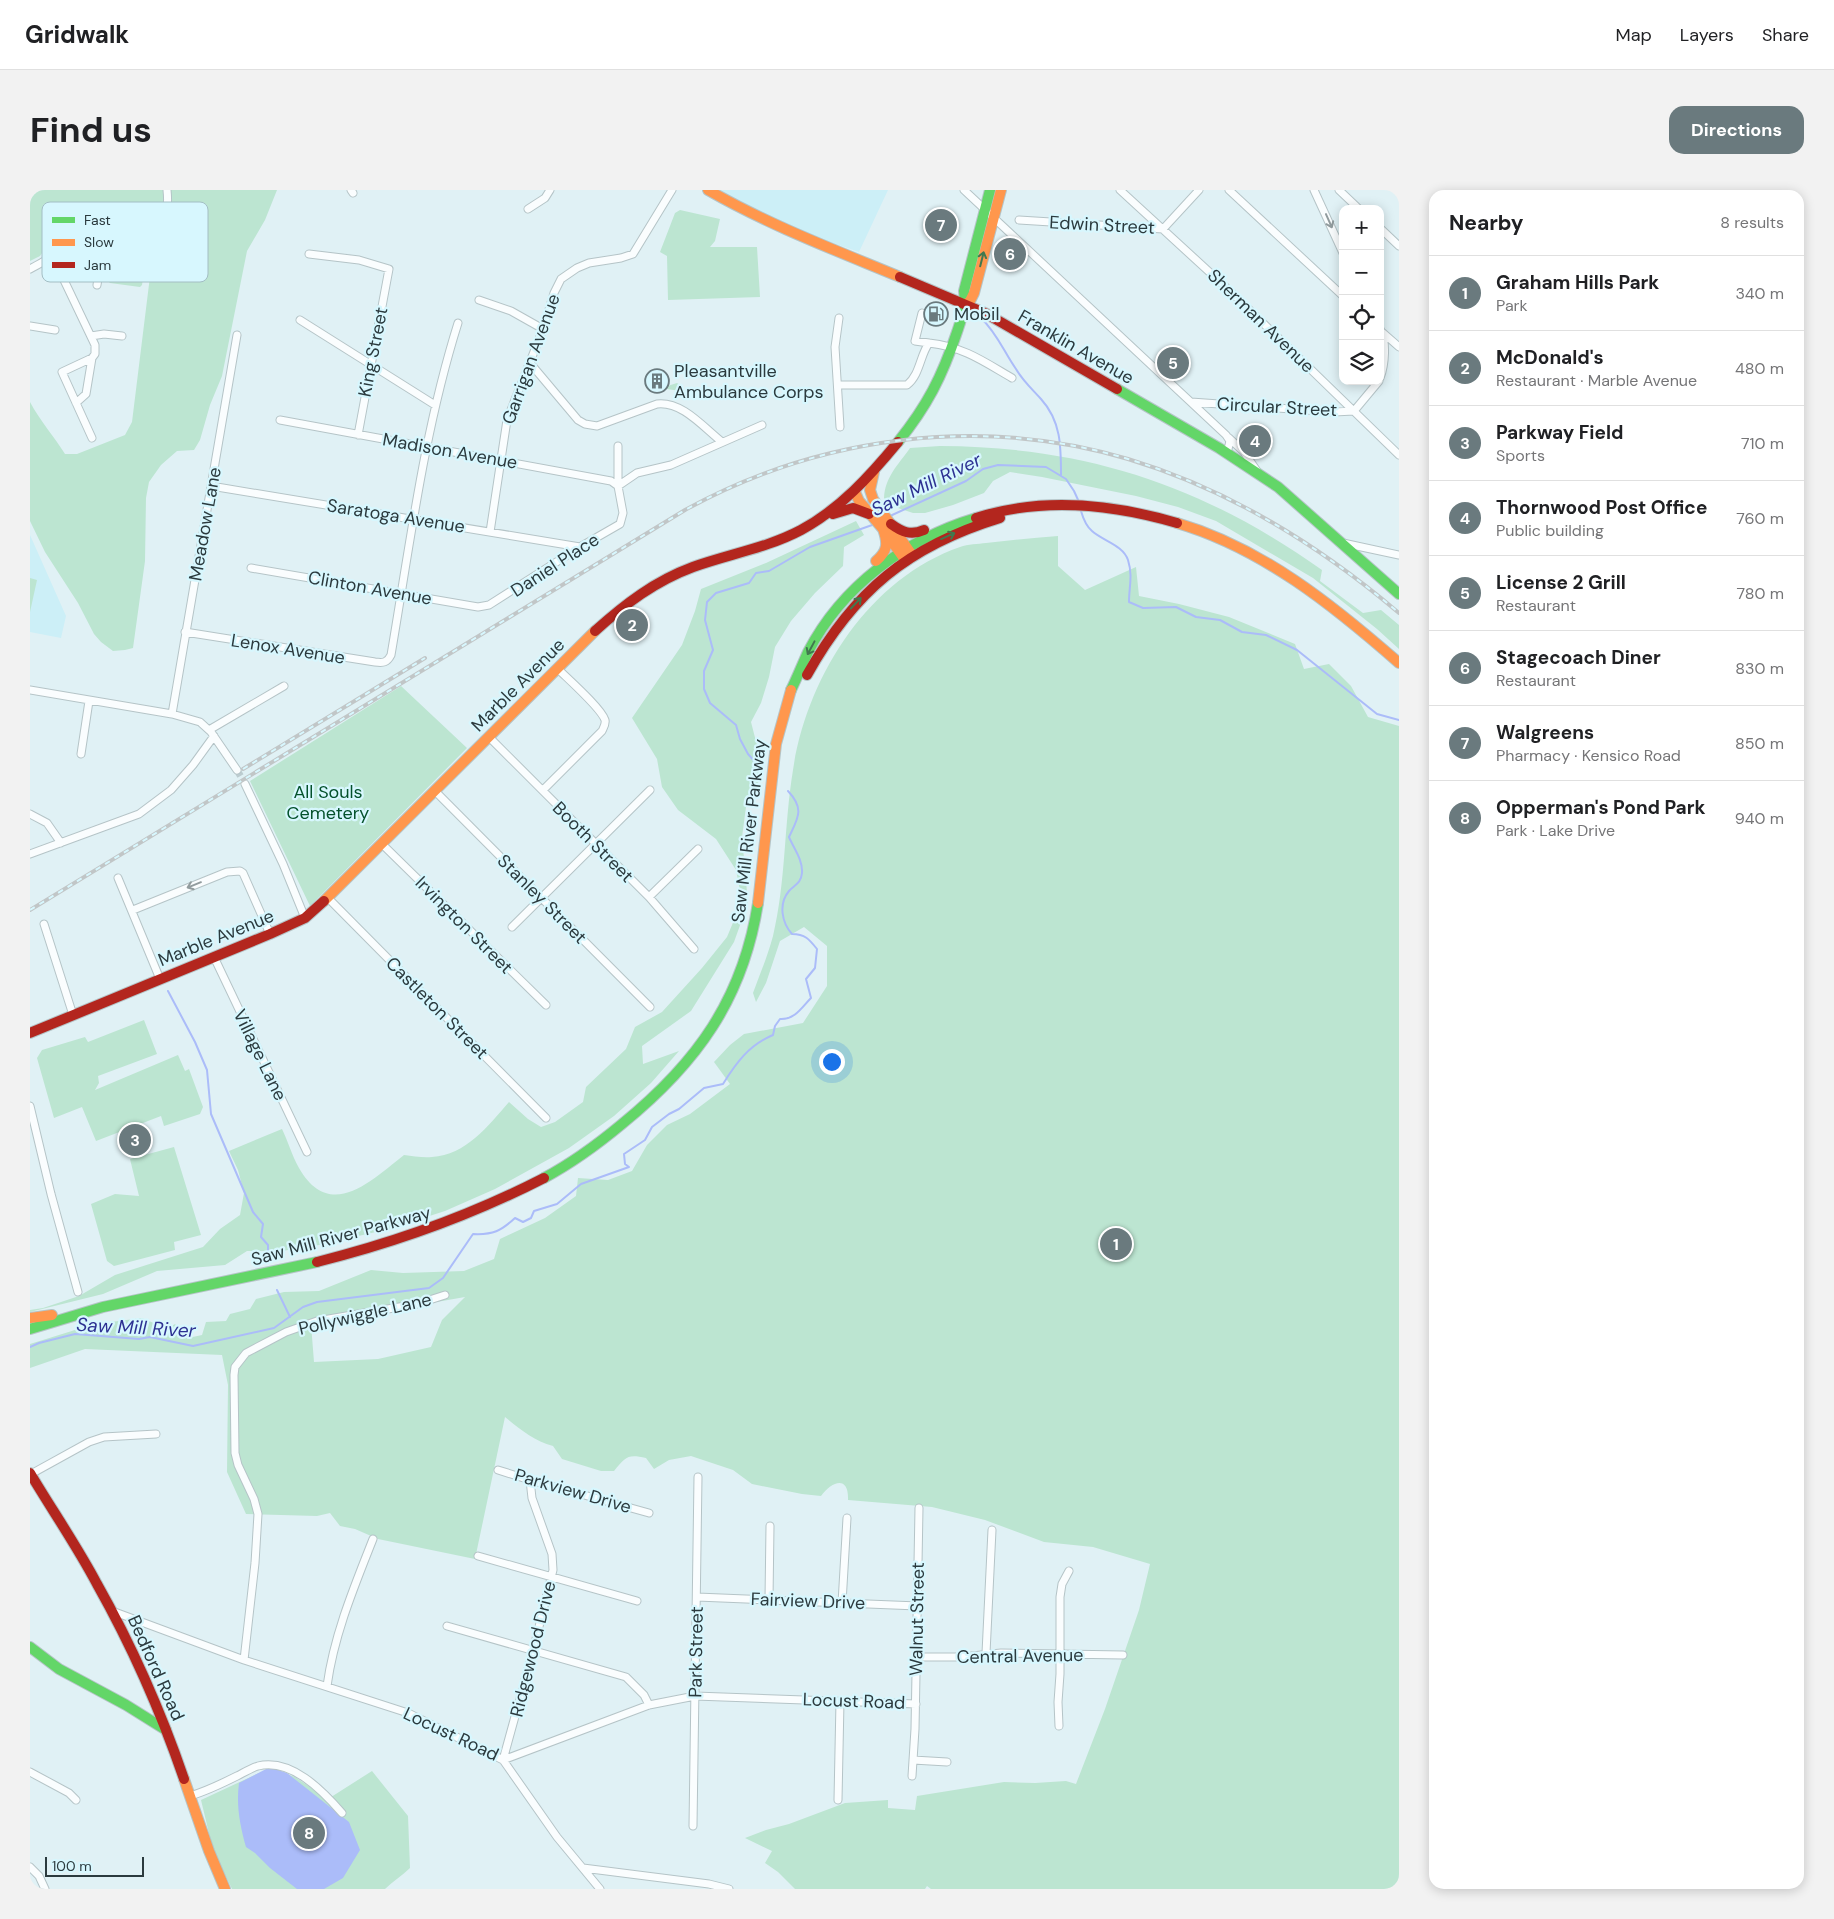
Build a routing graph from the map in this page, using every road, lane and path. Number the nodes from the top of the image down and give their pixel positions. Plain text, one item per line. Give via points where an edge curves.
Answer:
1 (550, 190) edge
2 (672, 190) edge
3 (708, 190) edge
4 (964, 190) edge
5 (990, 190) edge
6 (1001, 190) edge
7 (1120, 190) edge
8 (1200, 190) edge
9 (1229, 190) edge
10 (1314, 190) edge
11 (1339, 190) edge
12 (1355, 205) edge
13 (985, 208) junction
14 (528, 209) dead end
15 (993, 216) junction
16 (1019, 220) dead end
17 (1163, 230) junction
18 (1384, 232) edge
19 (1399, 246) edge
20 (1342, 250) edge
21 (309, 254) dead end
22 (42, 262) edge
23 (30, 269) edge
24 (65, 282) edge
25 (97, 282) edge
26 (97, 285) dead end
27 (1342, 295) edge
28 (480, 300) dead end
29 (966, 304) junction
30 (922, 313) dead end
31 (839, 318) dead end
32 (300, 320) dead end
33 (458, 323) dead end
34 (30, 326) edge
35 (543, 329) junction
36 (55, 330) dead end
37 (1384, 334) edge
38 (237, 335) dead end
39 (91, 336) junction
40 (122, 336) dead end
41 (929, 343) junction
42 (1399, 346) edge
43 (951, 347) junction
44 (92, 358) junction
45 (530, 363) junction
46 (371, 364) junction
47 (1012, 378) dead end
48 (839, 385) junction
49 (1376, 385) edge
50 (1191, 402) junction
51 (76, 403) junction
52 (435, 404) junction
53 (1354, 411) junction
54 (280, 420) dead end
55 (762, 425) dead end
56 (840, 427) dead end
57 (358, 435) junction
58 (1226, 435) junction
59 (92, 438) dead end
60 (722, 442) junction
61 (618, 446) dead end
62 (427, 448) junction
63 (1227, 453) junction
64 (1399, 455) edge
65 (500, 459) junction
66 (874, 471) junction
67 (1257, 472) junction
68 (211, 486) junction
69 (618, 486) junction
70 (855, 492) junction
71 (1071, 508) junction
72 (1092, 509) junction
73 (876, 513) junction
74 (973, 516) junction
75 (823, 517) junction
76 (413, 519) junction
77 (887, 527) junction
78 (490, 532) junction
79 (1341, 543) junction
80 (580, 547) junction
81 (906, 553) junction
82 (1399, 555) edge
83 (251, 568) dead end
84 (401, 594) junction
85 (1399, 594) edge
86 (489, 606) joint
87 (830, 618) junction
88 (186, 632) junction
89 (1399, 663) edge
90 (558, 669) junction
91 (1399, 674) edge
92 (284, 686) dead end
93 (30, 690) edge
94 (89, 701) junction
95 (172, 714) junction
96 (211, 733) junction
97 (489, 737) junction
98 (81, 754) dead end
99 (237, 770) tunnel mouth
100 (245, 784) tunnel mouth
101 (543, 790) junction
102 (650, 790) dead end
103 (435, 791) junction
104 (30, 814) edge
105 (61, 843) junction
106 (382, 844) junction
107 (595, 844) junction
108 (698, 849) dead end
109 (30, 854) edge
110 (118, 878) dead end
111 (649, 897) junction
112 (328, 898) junction
113 (541, 898) junction
114 (133, 910) junction
115 (305, 918) junction
116 (44, 924) dead end
117 (512, 927) dead end
118 (270, 934) junction
119 (694, 949) dead end
120 (214, 957) junction
121 (160, 979) junction
122 (546, 1005) dead end
123 (650, 1007) dead end
124 (73, 1015) junction
125 (30, 1033) edge
126 (30, 1106) edge
127 (546, 1118) dead end
128 (307, 1152) dead end
129 (78, 1292) dead end
130 (445, 1295) dead end
131 (84, 1311) junction
132 (30, 1318) edge
133 (30, 1328) edge
134 (30, 1336) edge
135 (156, 1434) dead end
136 (498, 1470) dead end
137 (30, 1474) edge
138 (698, 1477) dead end
139 (530, 1480) junction
140 (919, 1508) dead end
141 (649, 1513) dead end
142 (847, 1518) dead end
143 (770, 1526) dead end
144 (992, 1530) dead end
145 (373, 1539) dead end
146 (478, 1556) dead end
147 (1070, 1571) dead end
148 (552, 1578) junction
149 (698, 1597) junction
150 (769, 1599) junction
151 (637, 1601) dead end
152 (842, 1603) junction
153 (918, 1606) junction
154 (112, 1610) junction
155 (447, 1626) dead end
156 (30, 1647) edge
157 (533, 1652) junction
158 (986, 1653) junction
159 (1060, 1653) junction
160 (1122, 1655) dead end
161 (917, 1657) junction
162 (244, 1660) junction
163 (327, 1686) junction
164 (695, 1696) junction
165 (840, 1701) junction
166 (916, 1704) junction
167 (649, 1705) junction
168 (1060, 1726) dead end
169 (167, 1731) junction
170 (503, 1760) junction
171 (913, 1760) junction
172 (947, 1762) dead end
173 (30, 1772) edge
174 (912, 1776) dead end
175 (190, 1796) junction
176 (76, 1800) dead end
177 (838, 1800) dead end
178 (342, 1813) dead end
179 (693, 1826) dead end
180 (30, 1867) edge
181 (583, 1868) junction
182 (45, 1889) edge
183 (224, 1889) edge
184 (600, 1889) edge
185 (729, 1889) edge

1 - 14 street via 545,198
2 - 35 street, Garrigan Avenue via 633,254 589,263 561,279
3 - 29 main road, Franklin Avenue via 781,227
4 - 13 street
5 - 13 main road
6 - 15 main road
7 - 17 street, Sherman Avenue
8 - 17 street, Edwin Street
9 - 27 street
10 -> 20 street
11 - 12 street
13 - 15 street
13 - 29 main road via 964,290
29 -> 15 main road via 974,293
15 - 50 street
16 - 17 street, Edwin Street
17 - 53 street, Sherman Avenue
18 - 19 street
21 - 46 street, King Street via 359,260 389,269
22 - 23 street
24 - 39 street
25 - 26 street
28 - 35 street via 510,311
29 - 43 main road, Marble Avenue
29 - 63 main road, Franklin Avenue
30 - 41 street via 915,341
31 - 48 street via 835,347
32 - 46 street
33 - 52 street
34 - 36 street
35 - 45 street, Garrigan Avenue
37 - 42 street
38 - 68 street, Meadow Lane
39 - 40 street
39 - 44 street via 95,345
41 - 43 street
41 - 48 street via 912,382 907,385
43 - 47 street via 967,352
43 - 66 main road, Marble Avenue via 929,400
44 - 51 street via 86,394
44 - 51 street via 62,372
45 - 60 street via 578,420 585,424 598,426 666,403 680,408
45 - 65 street, Garrigan Avenue via 507,420
46 - 52 street
46 - 57 street, King Street
48 - 56 street
49 - 53 street, Circular Street
50 - 53 street, Circular Street
50 - 58 street
51 - 59 street
52 - 62 street
53 - 64 street, Sherman Avenue
54 - 57 street, Madison Avenue
55 - 60 street
57 - 62 street, Madison Avenue
58 - 63 street via 1230,442
58 - 67 street via 1244,452
60 - 69 street via 671,464 637,473
61 - 69 street
62 - 65 street, Madison Avenue
62 - 76 street
63 - 67 main road, Franklin Avenue
65 - 69 street, Madison Avenue via 612,481
65 - 78 street, Garrigan Avenue
66 - 70 main road, Marble Avenue
66 - 73 main road via 870,493
67 - 79 main road, Franklin Avenue
68 - 76 street, Saratoga Avenue
68 - 88 street, Meadow Lane
69 - 80 street, Daniel Place via 623,513 620,524
70 - 73 main road via 859,501
70 - 75 main road, Marble Avenue
71 - 72 main road, Saw Mill River Parkway
71 - 74 main road, Saw Mill River Parkway via 1022,506
81 -> 71 main road, Saw Mill River Parkway via 994,520
72 - 89 main road, Saw Mill River Parkway via 1131,510 1166,518 1201,529 1245,549 1316,594
72 - 91 main road, Saw Mill River Parkway via 1161,524 1239,554 1320,607
73 - 75 main road via 853,508
73 - 77 main road
74 - 77 main road via 962,514 914,534
74 - 81 main road, Saw Mill River Parkway via 935,531
75 - 90 main road, Marble Avenue via 783,538 691,567 657,583 617,610
76 - 78 street, Saratoga Avenue
76 - 84 street
77 - 81 main road
77 - 87 main road via 885,553 846,587 833,603
78 - 80 street, Saratoga Avenue
79 - 82 street
79 - 85 main road, Franklin Avenue
80 - 86 street, Daniel Place
81 - 87 main road, Saw Mill River Parkway via 864,579
134 -> 81 main road, Saw Mill River Parkway via 88,1318 347,1262 439,1235 506,1208 548,1185 594,1155 645,1115 707,1050 732,1010 751,966 768,895 783,746 792,711 806,678 826,641 848,612
83 - 84 street, Clinton Avenue
84 - 86 street, Clinton Avenue
84 - 88 street, Lenox Avenue via 389,660 384,663
87 -> 131 main road, Saw Mill River Parkway via 801,668 780,725 758,904 740,974 707,1038 642,1108 565,1166 502,1201 447,1224 343,1256
88 - 95 street, Meadow Lane
90 - 97 main road, Marble Avenue
90 - 101 street via 598,709 605,723 602,731
92 - 96 street
93 - 94 street
94 - 95 street
94 - 98 street
95 - 96 street via 200,722
96 - 99 street
96 - 105 street via 193,765 153,804 139,814
97 - 101 street, Booth Street
97 - 103 main road, Marble Avenue
100 - 115 street
101 - 107 street, Booth Street
102 - 107 street
103 - 106 main road, Marble Avenue
103 - 113 street, Stanley Street
104 - 105 street via 47,822
105 - 109 street
106 - 112 main road, Marble Avenue
106 - 122 street, Irvington Street
107 - 111 street, Booth Street
107 - 113 street
108 - 111 street
110 - 114 street
111 - 119 street, Booth Street
112 - 115 main road, Marble Avenue
112 - 127 street, Castleton Street
113 - 117 street
113 - 123 street, Stanley Street
118 -> 114 street via 240,871 227,872
114 - 121 street
115 - 118 main road, Marble Avenue
116 - 124 street
118 - 120 main road, Marble Avenue
120 - 121 main road, Marble Avenue
120 - 128 street, Village Lane
121 - 124 main road, Marble Avenue
124 - 125 main road, Marble Avenue
126 - 129 street
130 - 162 street, Pollywiggle Lane via 417,1304 317,1321 286,1332 246,1353 235,1368 235,1453 258,1514
131 - 132 main road
131 - 133 main road, Saw Mill River Parkway
135 - 137 street via 89,1442
136 - 139 street, Parkview Drive
137 - 154 main road, Bedford Road
138 - 149 street, Park Street
139 - 141 street, Parkview Drive
139 - 148 street, Ridgewood Drive via 532,1498 552,1554
140 - 153 street, Walnut Street
142 - 152 street
143 - 150 street
144 - 158 street
145 - 163 street via 345,1613
146 - 148 street
147 - 159 street via 1062,1584 1060,1597
148 - 151 street
148 - 157 street, Ridgewood Drive
149 - 150 street, Fairview Drive
149 - 164 street, Park Street
150 - 152 street, Fairview Drive
152 - 153 street, Fairview Drive
153 - 161 street, Walnut Street
154 - 162 street, Locust Road
154 - 169 main road, Bedford Road
155 - 157 street
156 - 169 main road via 56,1669
157 - 167 street via 626,1677 637,1686
157 - 170 street, Ridgewood Drive
158 - 159 street, Central Avenue
158 - 161 street, Central Avenue via 962,1658
159 - 160 street, Central Avenue
159 - 168 street
161 - 166 street, Walnut Street
162 - 163 street, Locust Road
163 - 170 street, Locust Road via 408,1713
164 - 165 street, Locust Road
164 - 167 street, Locust Road
164 - 179 street, Park Street
165 - 166 street, Locust Road
165 - 177 street
166 - 171 street, Walnut Street
167 - 170 street, Locust Road
169 - 175 main road, Bedford Road
170 - 181 street
171 - 172 street
171 - 174 street, Walnut Street
173 - 176 street
175 - 178 street via 257,1766 274,1765 314,1785
175 - 183 main road, Bedford Road
180 - 182 street
181 - 184 street
181 - 185 street

